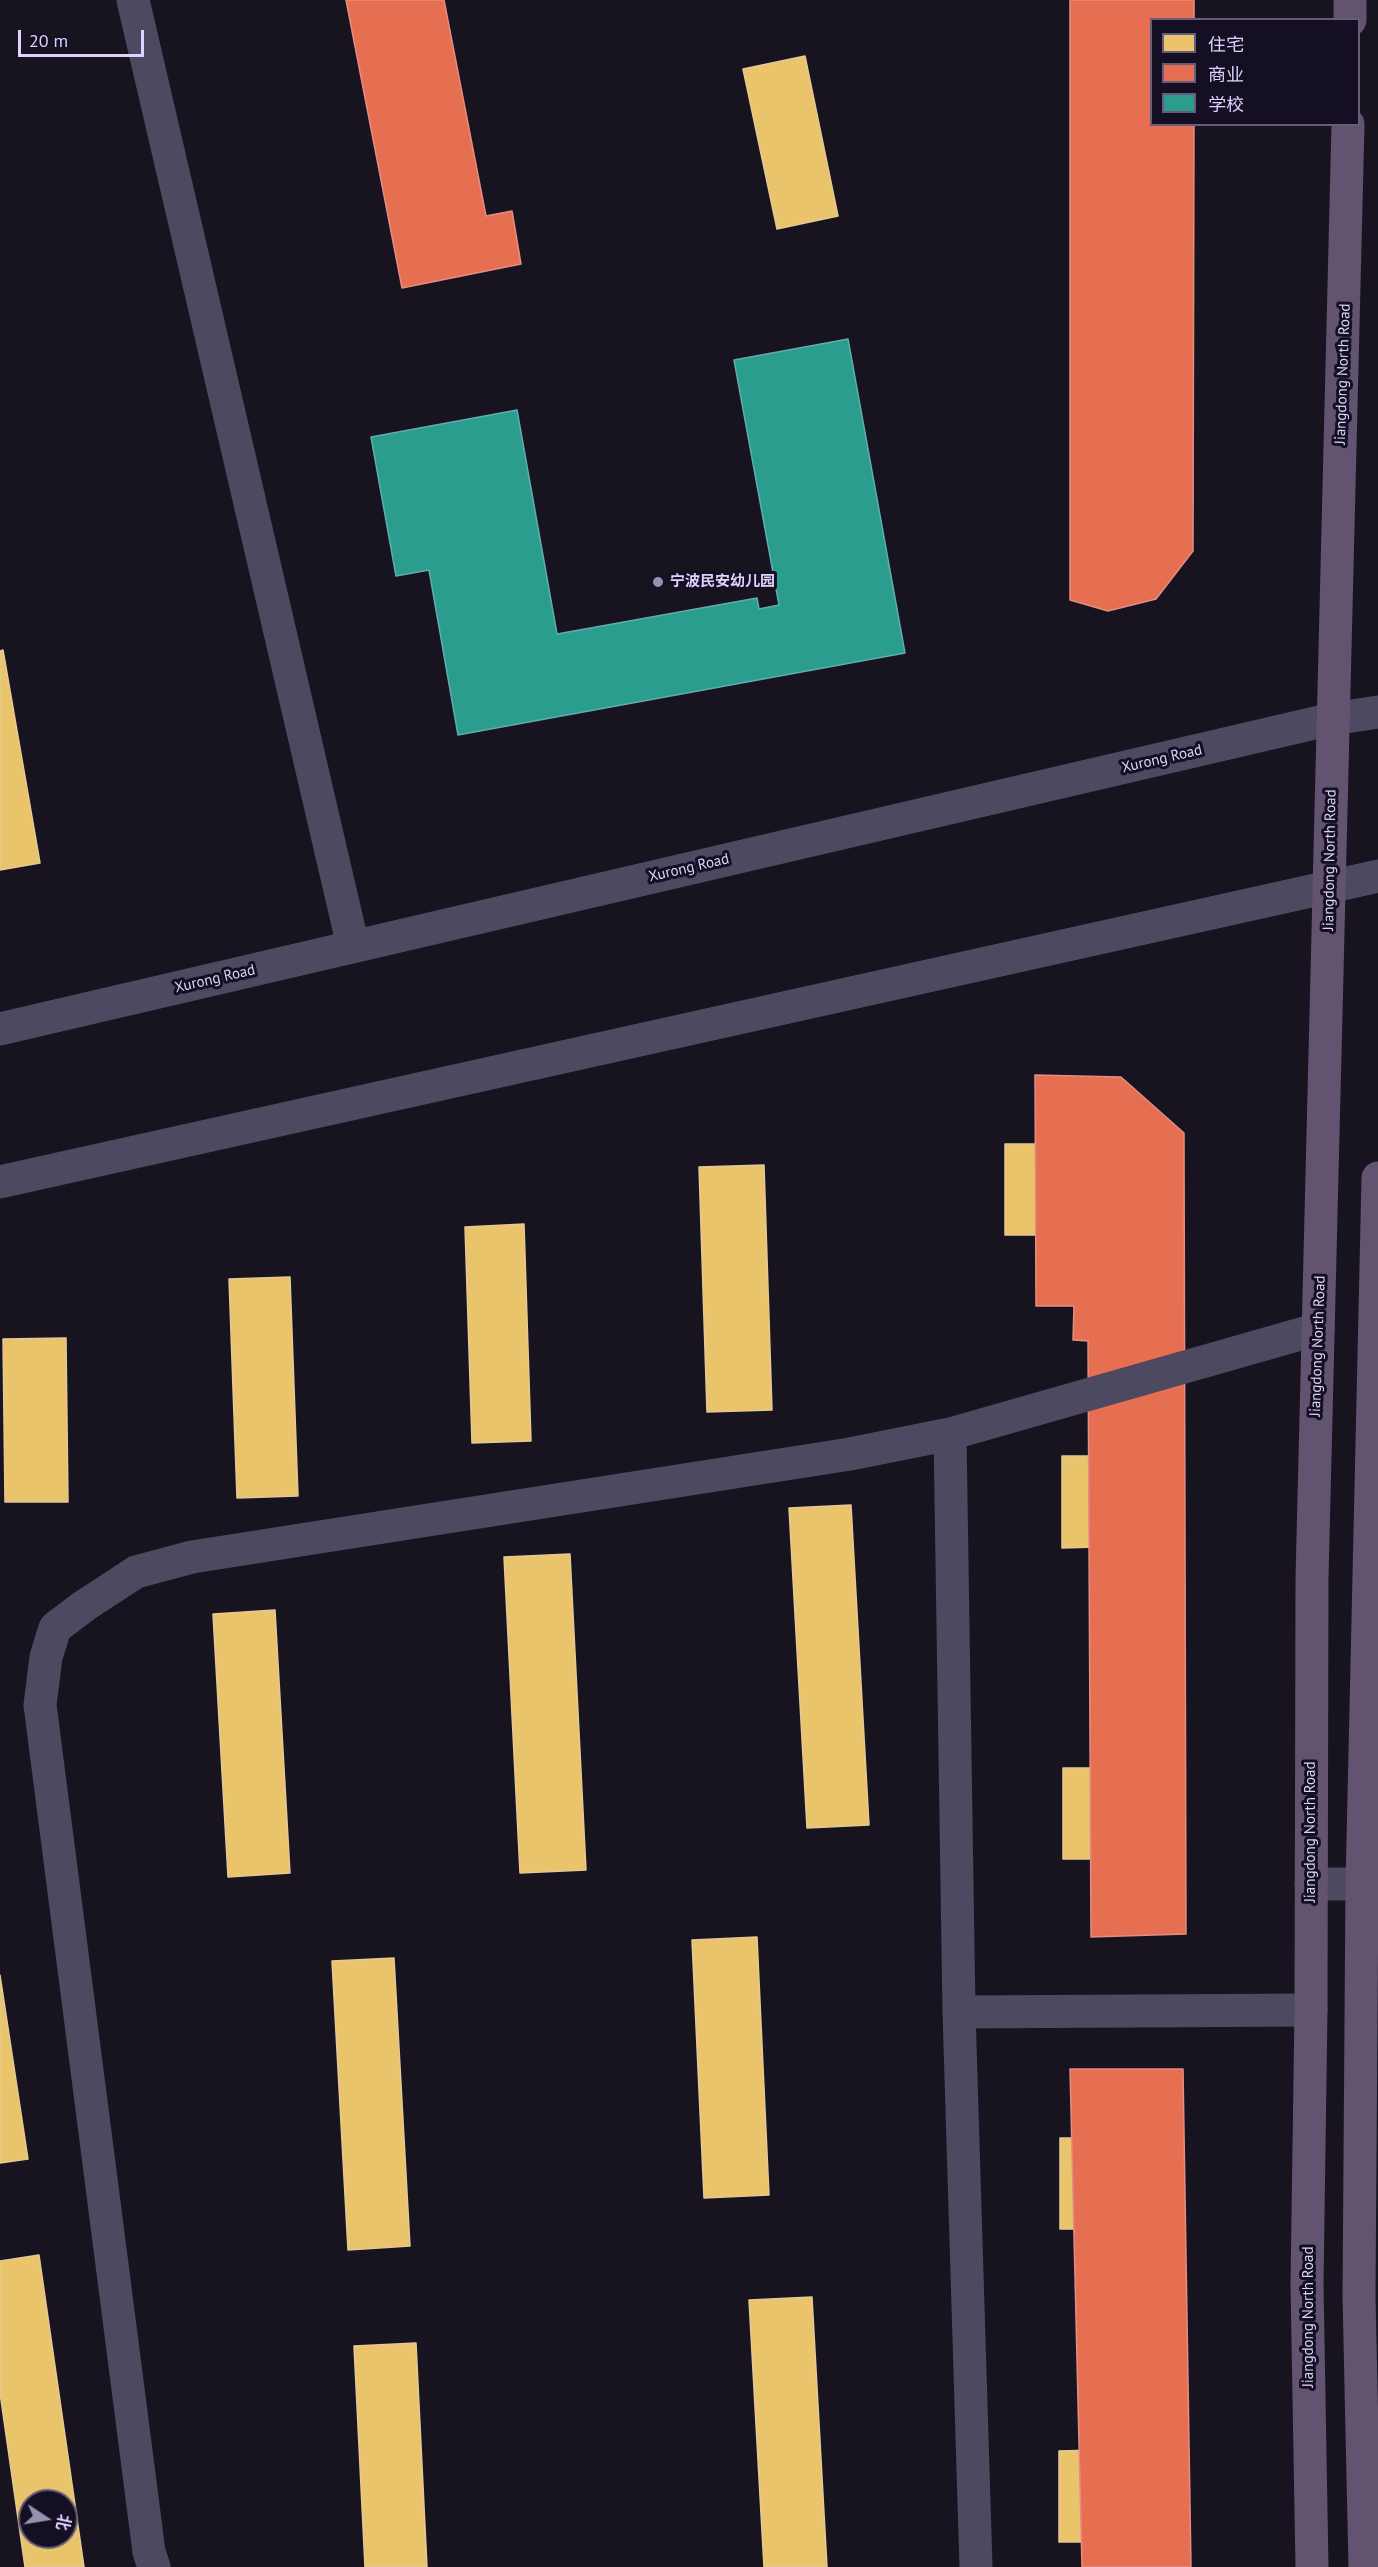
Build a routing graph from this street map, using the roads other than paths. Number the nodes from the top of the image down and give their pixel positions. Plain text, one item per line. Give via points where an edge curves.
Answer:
1 (133, 0) edge
2 (1350, 0) edge
3 (1350, 18) edge
4 (1348, 126) edge
5 (1378, 712) edge
6 (1332, 719) junction
7 (1378, 876) edge
8 (1330, 885) junction
9 (353, 946) junction
10 (0, 1029) edge
11 (1378, 1178) edge
12 (0, 1182) edge
13 (1318, 1329) junction
14 (950, 1434) junction
15 (1311, 1884) junction
16 (1370, 1884) edge
17 (1311, 2010) junction
18 (959, 2012) junction
19 (154, 2567) edge
20 (976, 2567) edge
21 (1312, 2567) edge
22 (1365, 2567) edge

1 - 9 street
2 - 3 main road
4 - 6 main road, Jiangdong North Road
5 - 6 street, Xurong Road
6 - 8 main road, Jiangdong North Road
6 - 9 street, Xurong Road
7 - 8 street
8 - 12 street
8 - 13 main road, Jiangdong North Road
9 - 10 street, Xurong Road
11 - 16 main road
13 - 14 street
13 - 15 main road, Jiangdong North Road via 1311,1578
14 - 18 street
14 - 19 street via 849,1454 192,1557 136,1572 55,1628 46,1656 40,1705
15 - 16 street
15 - 17 main road, Jiangdong North Road
16 - 22 main road via 1359,2296
17 - 18 street
17 - 21 main road, Jiangdong North Road via 1307,2284
18 - 20 street

